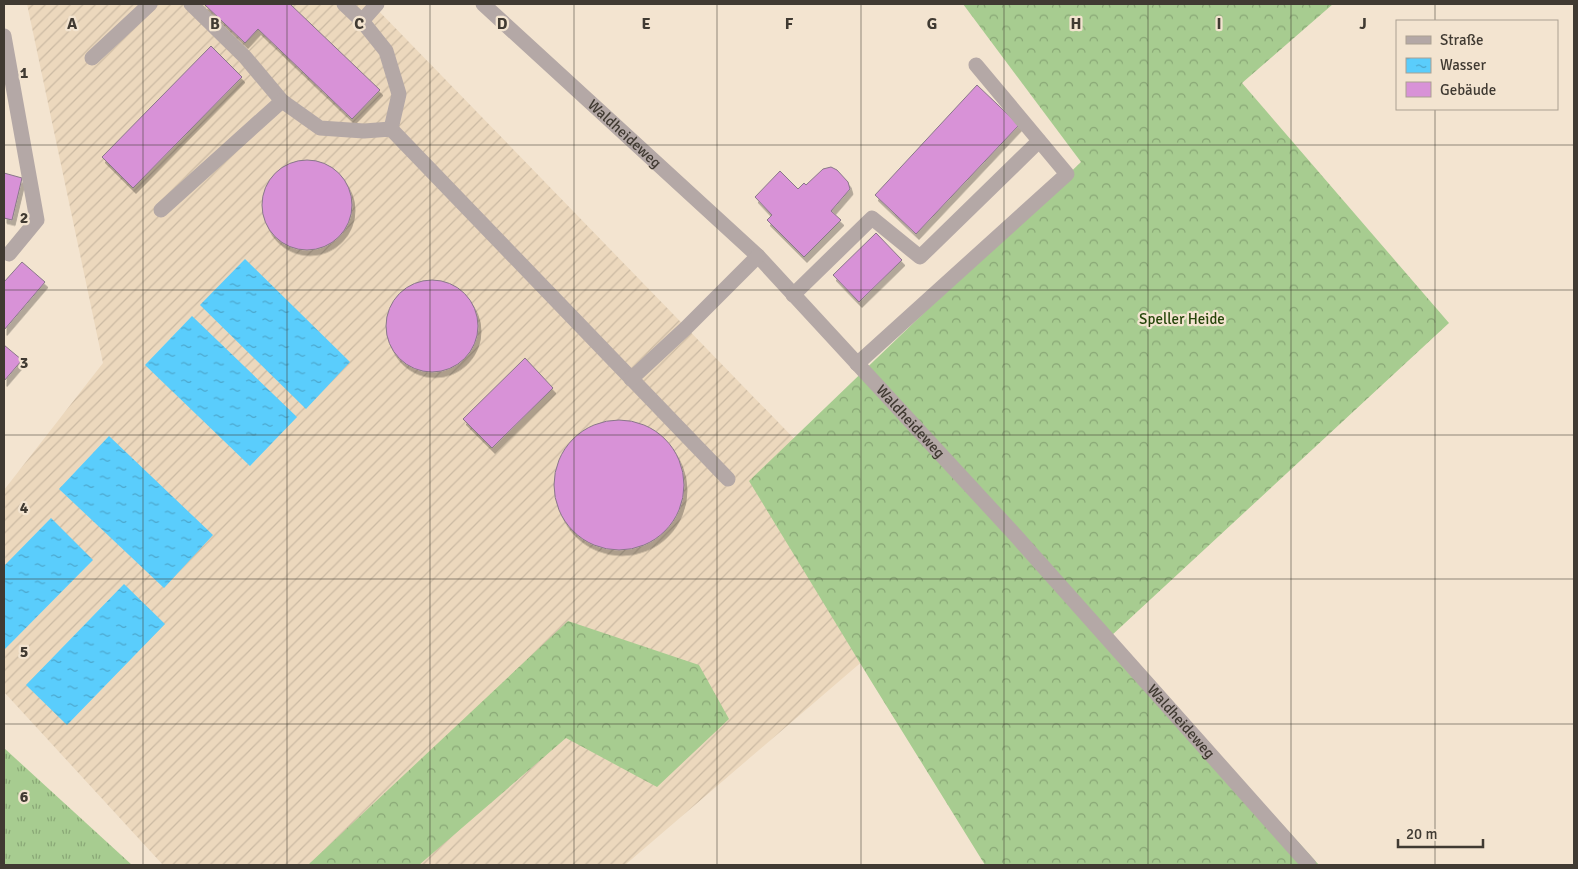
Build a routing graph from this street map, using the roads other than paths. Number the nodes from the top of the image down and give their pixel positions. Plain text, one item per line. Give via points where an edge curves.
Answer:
1 (150, 4) edge
2 (191, 4) edge
3 (344, 4) edge
4 (377, 4) edge
5 (483, 4) edge
6 (362, 21) junction
7 (4, 36) edge
8 (92, 58) dead end
9 (976, 65) dead end
10 (282, 101) junction
11 (391, 129) junction
12 (1039, 141) junction
13 (161, 210) dead end
14 (9, 254) dead end
15 (758, 256) junction
16 (794, 295) junction
17 (857, 364) junction
18 (631, 379) junction
19 (728, 479) dead end
20 (1309, 865) edge

1 - 8 street
2 - 10 street via 245,56
3 - 6 street
4 - 6 street
5 - 15 street, Waldheideweg
6 - 11 street via 386,51 398,94
7 - 14 street via 37,220
9 - 12 street
10 - 11 street via 320,128
10 - 13 street
11 - 18 street
12 - 16 street via 920,257 872,218
12 - 17 street via 1066,174
15 - 16 street, Waldheideweg
15 - 18 street
16 - 17 street, Waldheideweg
17 - 20 street, Waldheideweg via 1017,537
18 - 19 street

